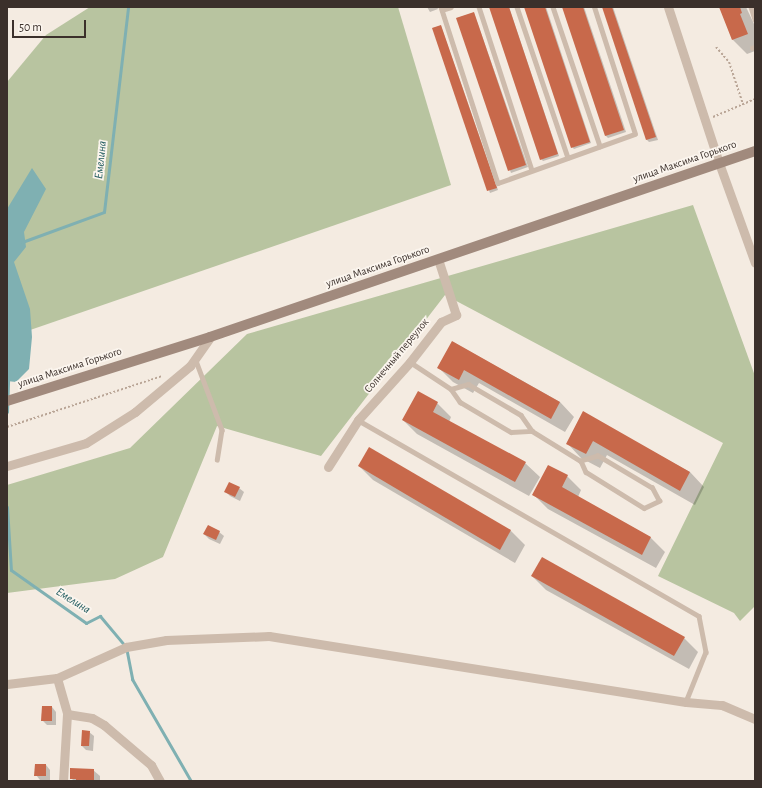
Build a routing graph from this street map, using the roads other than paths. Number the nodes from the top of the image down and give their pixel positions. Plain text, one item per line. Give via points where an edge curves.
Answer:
1 (451, 7) edge
2 (479, 7) edge
3 (517, 7) edge
4 (553, 7) edge
5 (594, 7) edge
6 (668, 7) edge
7 (751, 7) edge
8 (442, 8) edge
9 (755, 19) edge
10 (600, 146) junction
11 (755, 151) edge
12 (568, 158) junction
13 (719, 163) junction
14 (532, 170) junction
15 (438, 259) junction
16 (755, 263) edge
17 (210, 336) junction
18 (195, 358) junction
19 (410, 362) junction
20 (451, 389) junction
21 (7, 400) edge
22 (358, 420) junction
23 (532, 431) junction
24 (217, 460) dead end
25 (581, 461) junction
26 (7, 466) edge
27 (328, 467) dead end
28 (57, 678) junction
29 (7, 684) edge
30 (686, 702) junction
31 (67, 714) junction
32 (755, 719) edge
33 (63, 781) edge
34 (160, 781) edge

1 - 8 lane
2 - 14 lane
3 - 12 lane
4 - 10 lane
5 - 10 lane via 634,134
6 - 13 street
7 - 9 lane
8 - 14 lane via 498,182
10 - 12 lane
11 - 13 main road, улица Максима Горького
12 - 14 lane
13 - 15 main road, улица Максима Горького
13 - 16 street
15 - 17 main road, улица Максима Горького
15 - 19 street, Солнечный переулок via 456,315 441,322
17 - 18 street
17 - 21 main road, улица Максима Горького
18 - 24 lane via 222,430
18 - 26 street via 190,366 135,412 86,443
19 - 20 lane
19 - 22 street, Солнечный переулок
20 - 23 lane via 460,402 511,432
20 - 23 lane via 468,384 521,415
22 - 27 street, Солнечный переулок
22 - 30 lane via 699,616 706,652
23 - 25 lane
25 - 25 lane via 586,472 644,508 659,502 652,488 598,456
28 - 29 street
28 - 30 street via 126,647 166,640 269,636
28 - 31 street
30 - 32 street via 722,705
31 - 33 street
31 - 34 street via 92,718 104,725 151,765

